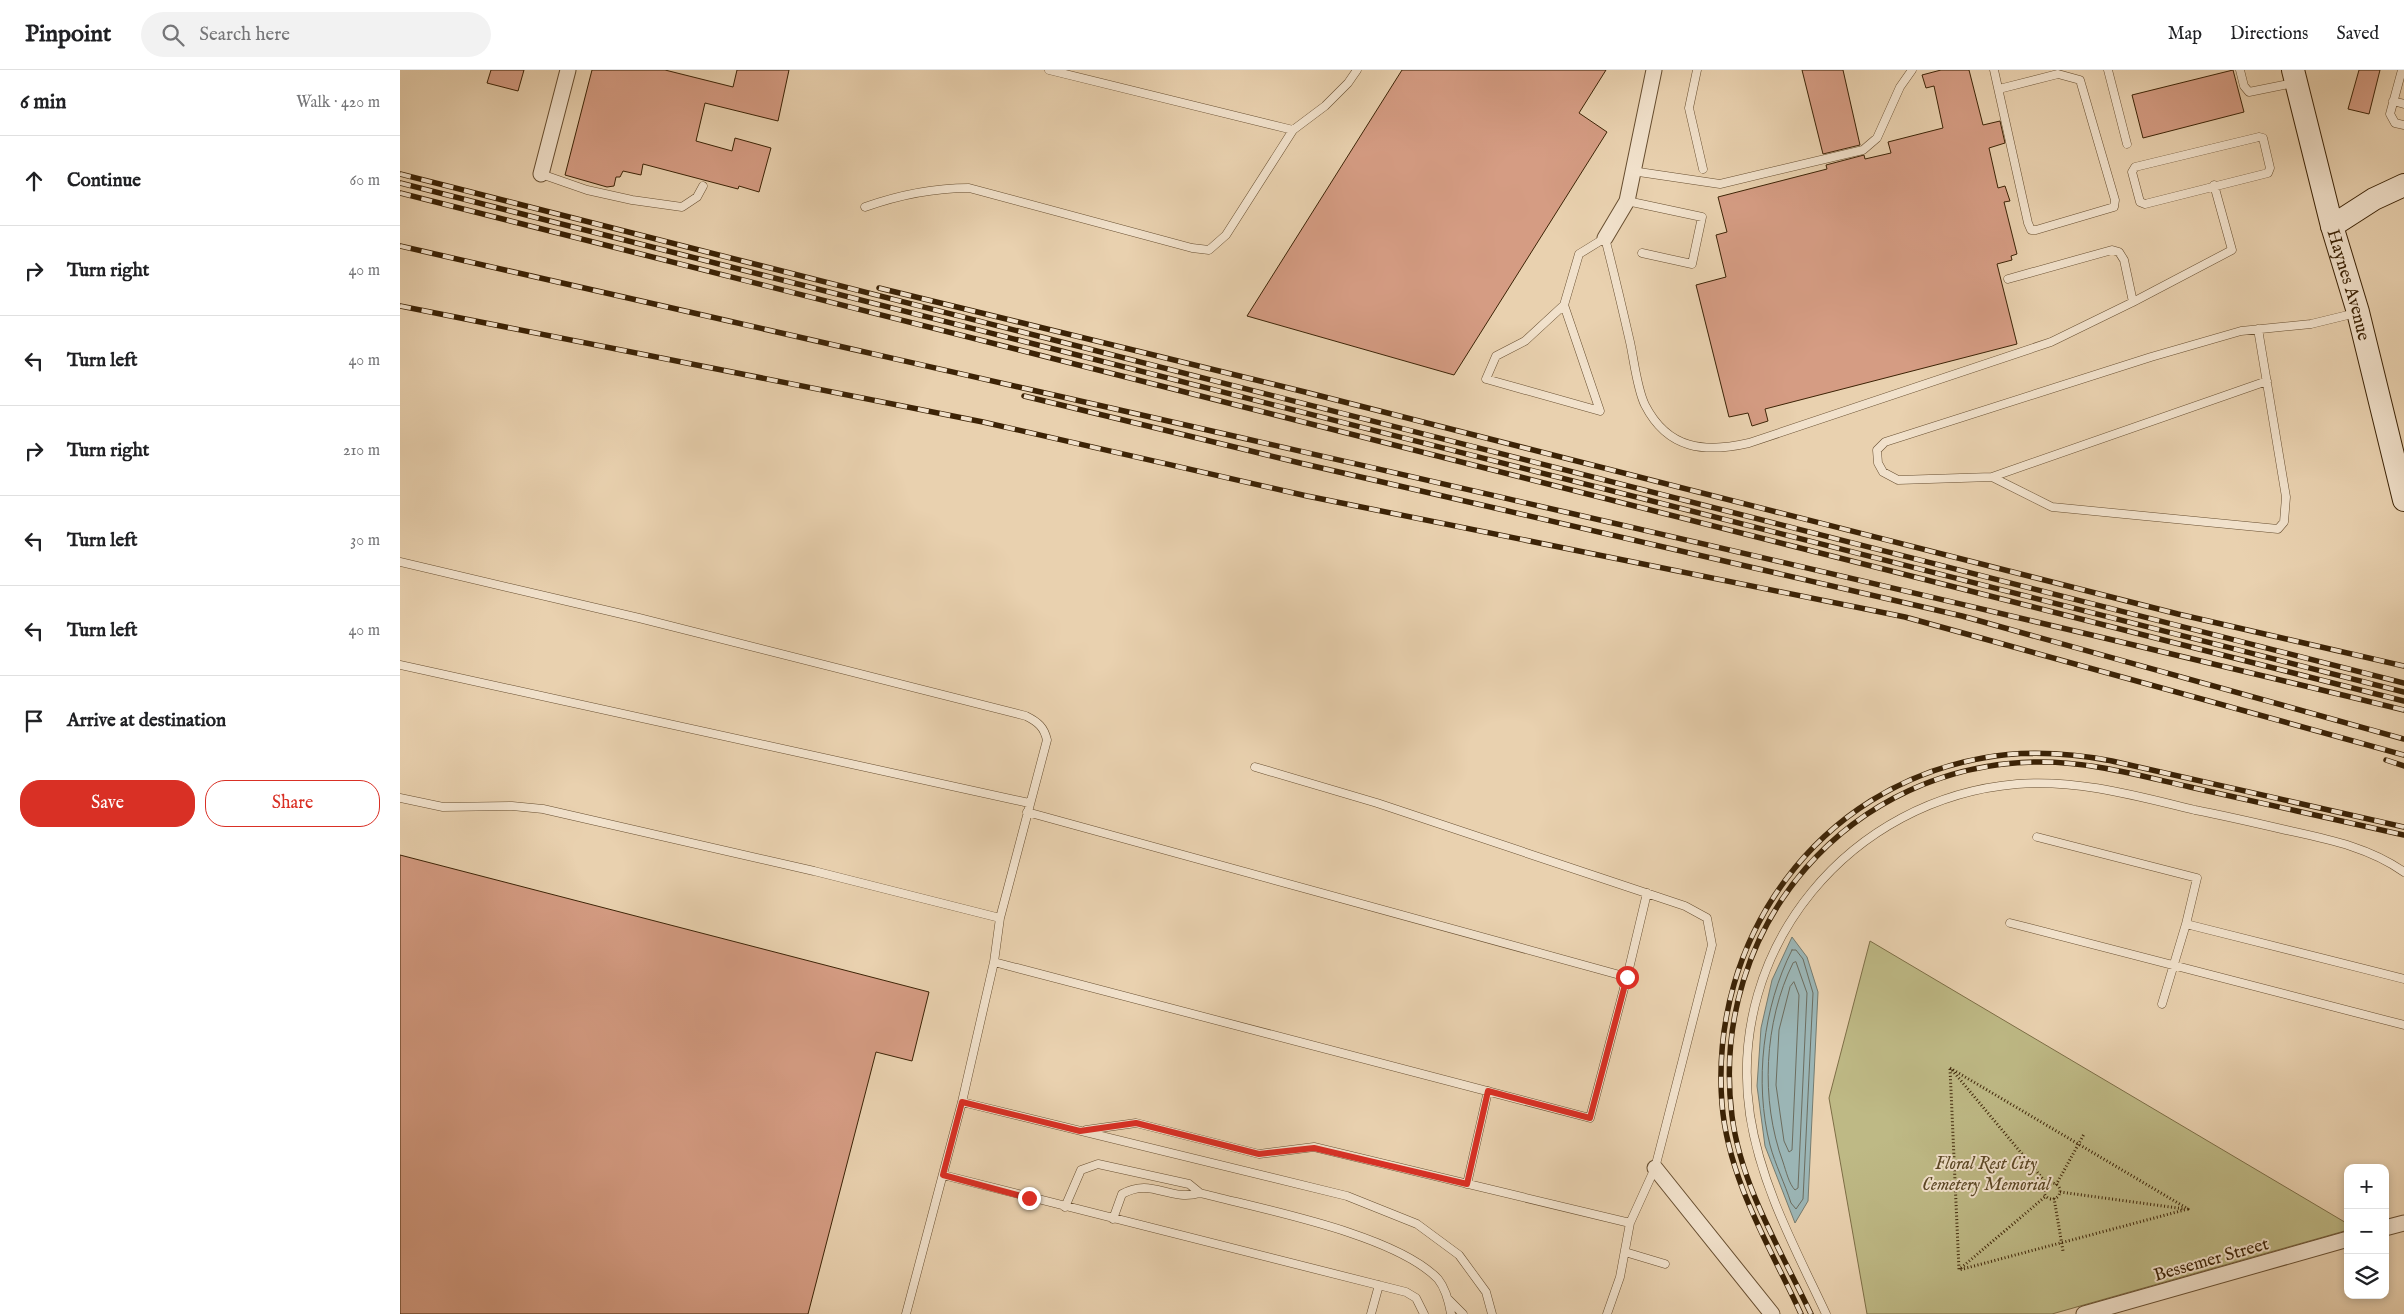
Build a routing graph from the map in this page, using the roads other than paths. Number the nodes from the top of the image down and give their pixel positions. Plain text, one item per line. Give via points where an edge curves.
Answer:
1 (568, 70) edge
2 (1049, 70) edge
3 (1357, 70) edge
4 (1654, 70) edge
5 (1697, 70) edge
6 (1912, 70) edge
7 (1994, 70) edge
8 (2108, 70) edge
9 (2240, 70) edge
10 (2402, 70) edge
11 (2295, 76) edge
12 (1999, 89) junction
13 (2393, 101) junction
14 (2404, 104) edge
15 (2404, 125) edge
16 (1293, 130) junction
17 (2127, 144) dead end
18 (1702, 169) dead end
19 (1632, 171) junction
20 (541, 174) joint
21 (2214, 185) junction
22 (2404, 185) edge
23 (703, 186) dead end
24 (1627, 201) junction
25 (865, 207) dead end
26 (2332, 226) junction
27 (1605, 238) junction
28 (1642, 253) dead end
29 (2008, 279) dead end
30 (2133, 302) junction
31 (1564, 305) junction
32 (2358, 312) junction
33 (2258, 329) junction
34 (2267, 381) junction
35 (1992, 477) junction
36 (2404, 500) edge
37 (400, 562) edge
38 (400, 666) edge
39 (1255, 767) dead end
40 (400, 798) edge
41 (1029, 803) junction
42 (1026, 812) junction
43 (2037, 837) dead end
44 (2404, 872) edge
45 (1647, 893) junction
46 (1000, 918) junction
47 (2010, 923) dead end
48 (2186, 924) junction
49 (994, 962) junction
50 (2173, 966) junction
51 (1627, 977) junction
52 (2404, 979) edge
53 (2162, 1004) dead end
54 (2404, 1025) edge
55 (1488, 1091) junction
56 (962, 1102) junction
57 (1080, 1131) junction
58 (1655, 1168) junction
59 (943, 1175) junction
60 (1467, 1184) junction
61 (1200, 1193) junction
62 (1065, 1207) junction
63 (1113, 1219) junction
64 (1630, 1223) junction
65 (2404, 1223) edge
66 (2389, 1227) edge
67 (2344, 1240) edge
68 (1625, 1252) junction
69 (1664, 1264) dead end
70 (1379, 1285) junction
71 (1449, 1300) junction
72 (906, 1314) edge
73 (1371, 1314) edge
74 (1424, 1314) edge
75 (1451, 1314) edge
76 (1463, 1314) edge
77 (1492, 1314) edge
78 (1607, 1314) edge
79 (1772, 1314) edge
80 (1826, 1314) edge
81 (2084, 1314) edge

1 - 20 street
2 - 16 lane
3 - 16 lane via 1325,106
4 - 19 street
5 - 18 lane via 1689,108
6 - 19 lane via 1877,138 1863,150 1720,184
7 - 12 lane
8 - 17 lane
9 - 11 lane via 2249,92
10 - 13 lane
11 - 26 main road, Haynes Avenue
12 - 12 lane via 2058,74 2080,80 2115,200 2114,207 2031,230
13 - 14 lane
13 - 15 lane via 2390,114 2395,123
16 - 25 lane via 1226,235 1209,250 969,188 941,188 889,198
19 - 24 street
20 - 23 lane via 596,192 682,207 697,197
21 - 21 lane via 2270,171 2263,138 2133,169 2142,204
21 - 30 lane via 2232,250
22 - 26 main road via 2374,199
24 - 27 street
24 - 28 lane via 1702,217 1692,264
26 - 32 main road, Haynes Avenue
27 - 30 lane via 1644,404 1664,432 1679,442 1700,448 1729,448 1750,443 2051,342
27 - 31 lane via 1579,254
29 - 30 lane via 2112,250 2120,252 2124,260
31 - 31 lane via 1594,393 1600,411 1486,379 1496,356 1525,340
32 - 33 lane via 2311,324
32 - 36 main road, Haynes Avenue
33 - 34 lane
33 - 35 lane via 2151,357 1886,442 1877,450 1883,472 1898,480
34 - 35 lane
34 - 35 lane via 2286,497 2284,522 2278,529 2052,507
37 - 41 lane via 639,618 1026,716 1038,722 1047,740
38 - 41 lane
39 - 45 lane via 1378,803
40 - 46 lane via 443,807 543,808
41 - 42 lane
42 - 46 lane
42 - 51 lane
43 - 48 lane via 2198,878
44 - 80 lane via 2388,861 2336,841 2107,790 2054,783 1996,786 1938,802 1894,822 1851,851 1814,888 1776,947 1756,1003 1748,1050 1750,1113 1764,1174
45 - 51 lane
45 - 58 lane via 1685,906 1707,918 1712,945
46 - 49 lane
47 - 50 lane
48 - 50 lane
48 - 52 lane
49 - 55 lane
49 - 56 lane
50 - 53 lane
50 - 54 lane
51 - 55 lane via 1590,1118
55 - 60 lane
56 - 57 lane
56 - 59 lane
57 - 60 lane via 1136,1123 1259,1154 1314,1148
57 - 77 lane via 1347,1196 1417,1224 1459,1255 1486,1292
58 - 64 lane
58 - 79 street
59 - 62 lane
59 - 72 lane
60 - 64 lane
61 - 62 lane via 1189,1184 1098,1164 1081,1170
61 - 63 lane via 1186,1197 1145,1187 1133,1188 1122,1194
61 - 71 lane via 1316,1223 1384,1246 1419,1264 1437,1279
62 - 63 lane
63 - 70 lane
64 - 68 lane
65 - 66 street
67 - 81 street, Bessemer Street
68 - 69 lane
68 - 78 lane
70 - 73 lane
70 - 74 lane via 1416,1298
71 - 75 lane
71 - 76 lane

